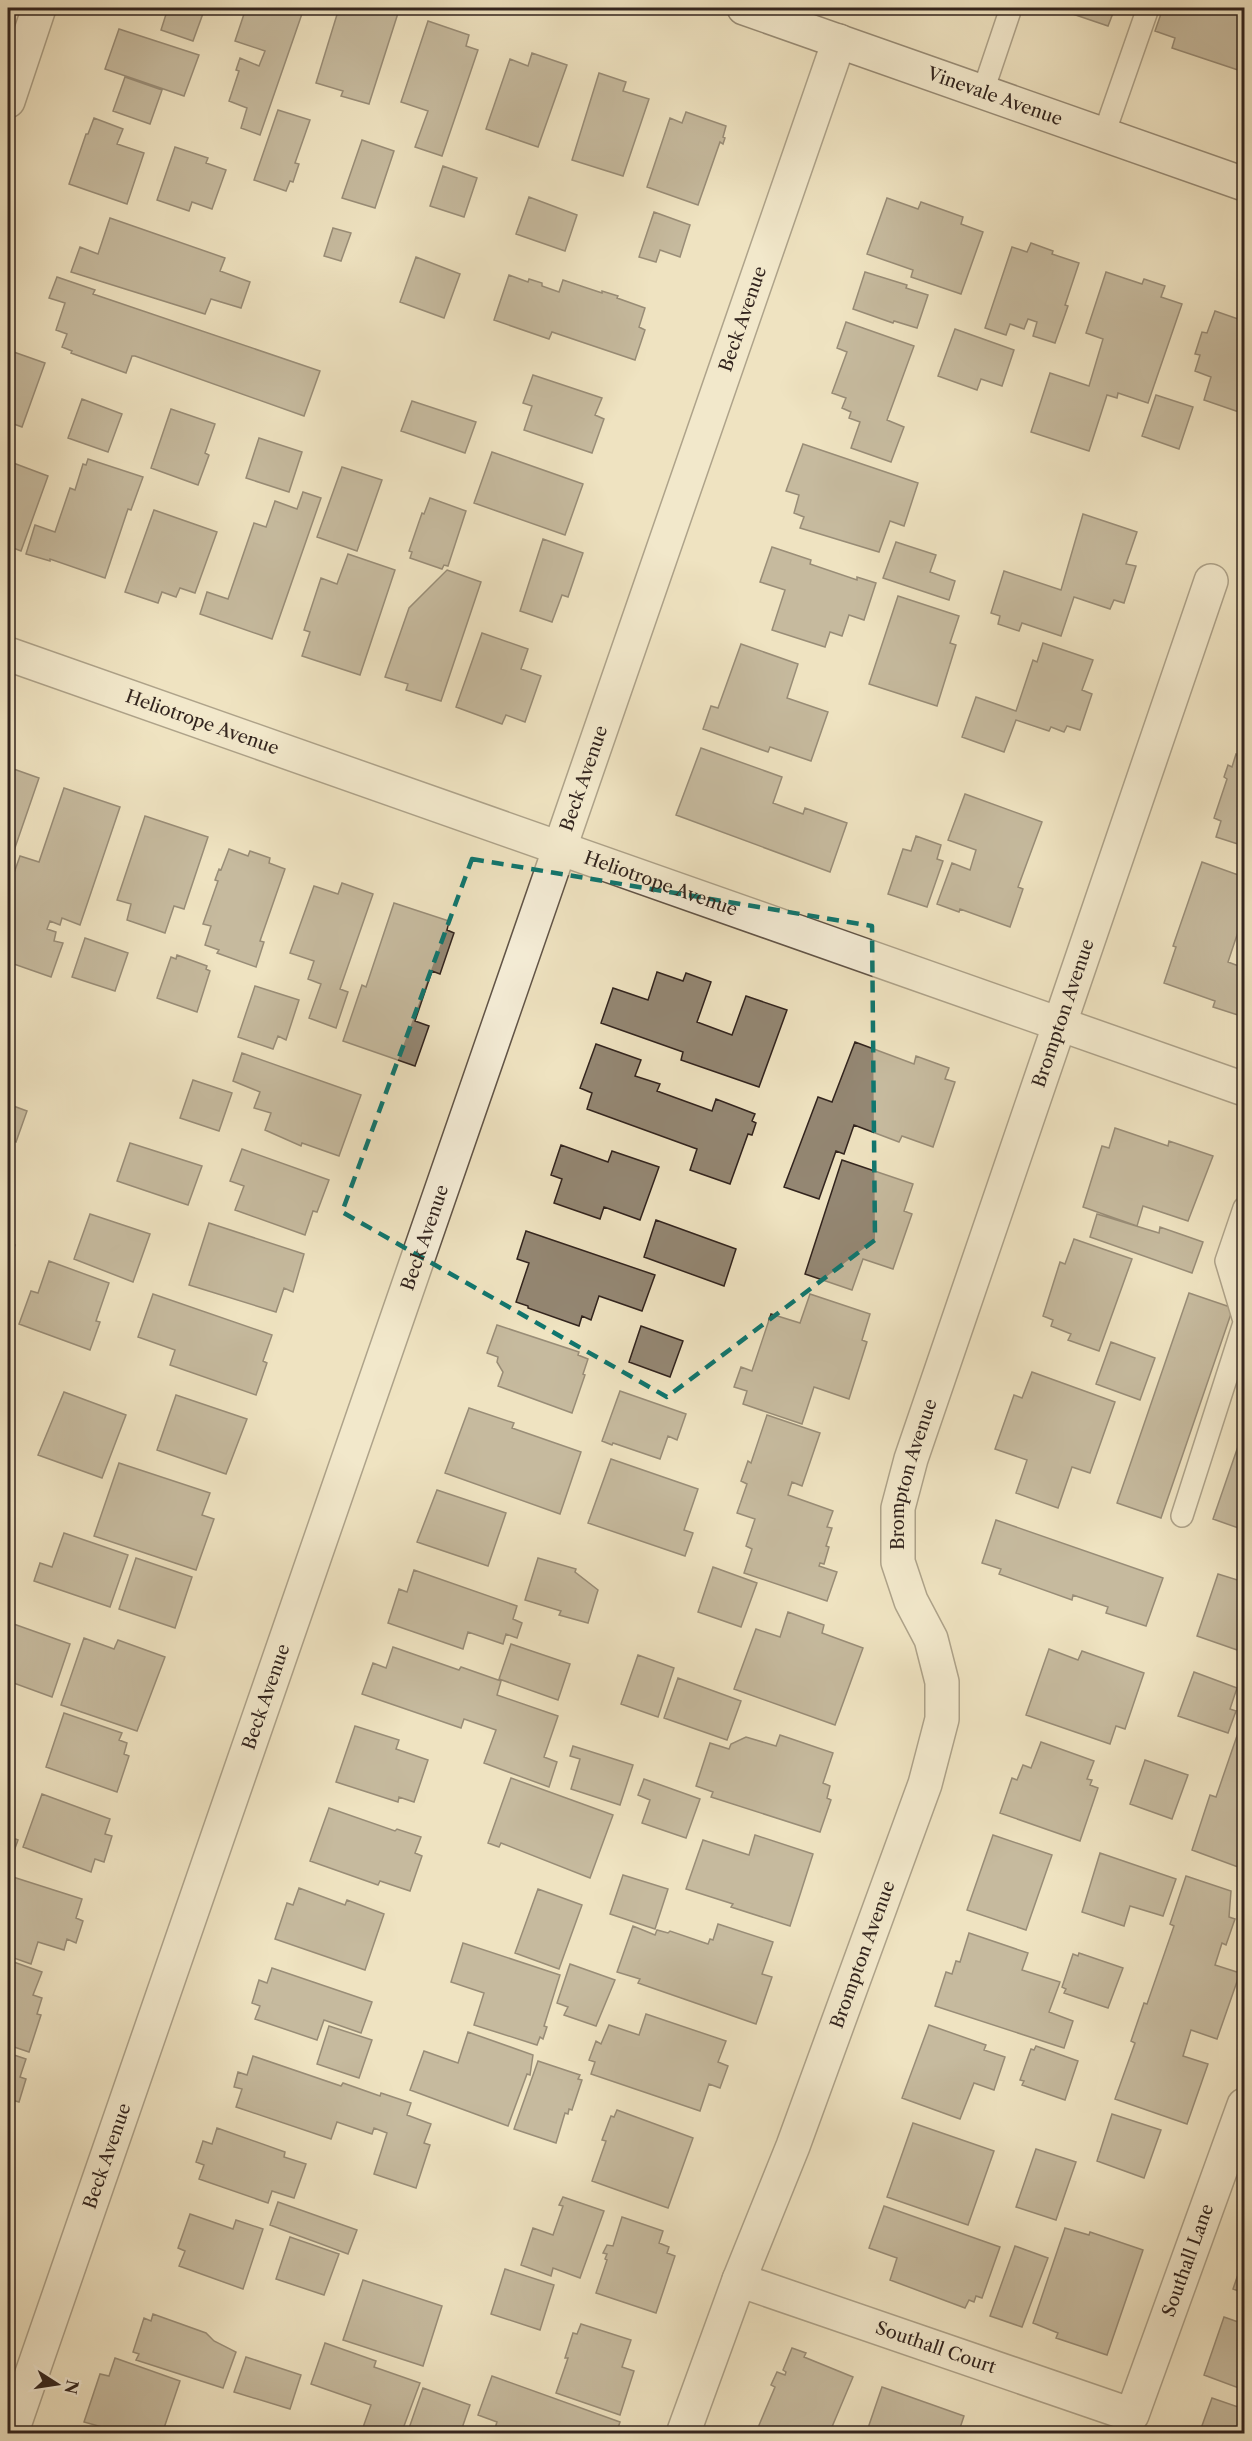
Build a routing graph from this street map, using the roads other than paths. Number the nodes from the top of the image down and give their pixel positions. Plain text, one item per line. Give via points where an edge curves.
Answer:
1 (39, 8) edge
2 (744, 8) edge
3 (1011, 8) edge
4 (1148, 8) edge
5 (801, 17) edge
6 (839, 40) junction
7 (982, 91) junction
8 (8, 101) edge
9 (1104, 134) junction
10 (1245, 184) edge
11 (1211, 581) dead end
12 (8, 654) edge
13 (559, 848) junction
14 (1060, 1025) junction
15 (1245, 1089) edge
16 (1245, 1208) edge
17 (1245, 1322) edge
18 (1182, 1516) dead end
19 (1245, 2105) edge
20 (739, 2280) junction
21 (1132, 2415) joint
22 (11, 2433) edge
23 (683, 2433) edge

1 - 8 street
2 - 5 street, Vinevale Avenue
3 - 7 lane
4 - 9 lane
5 - 6 street, Vinevale Avenue
6 - 7 street, Vinevale Avenue
6 - 13 street, Beck Avenue
7 - 9 street, Vinevale Avenue
9 - 10 street, Vinevale Avenue
11 - 14 street, Brompton Avenue
12 - 13 street, Heliotrope Avenue
13 - 14 street, Heliotrope Avenue
13 - 22 street, Beck Avenue
14 - 15 street, Heliotrope Avenue
14 - 20 street, Brompton Avenue via 911,1459 898,1508 898,1562 911,1601 931,1639 942,1682 942,1719 917,1806 793,2146
16 - 17 lane via 1226,1261
17 - 18 lane
19 - 21 street, Southall Lane
20 - 21 street, Southall Court
20 - 23 street, Brompton Avenue

